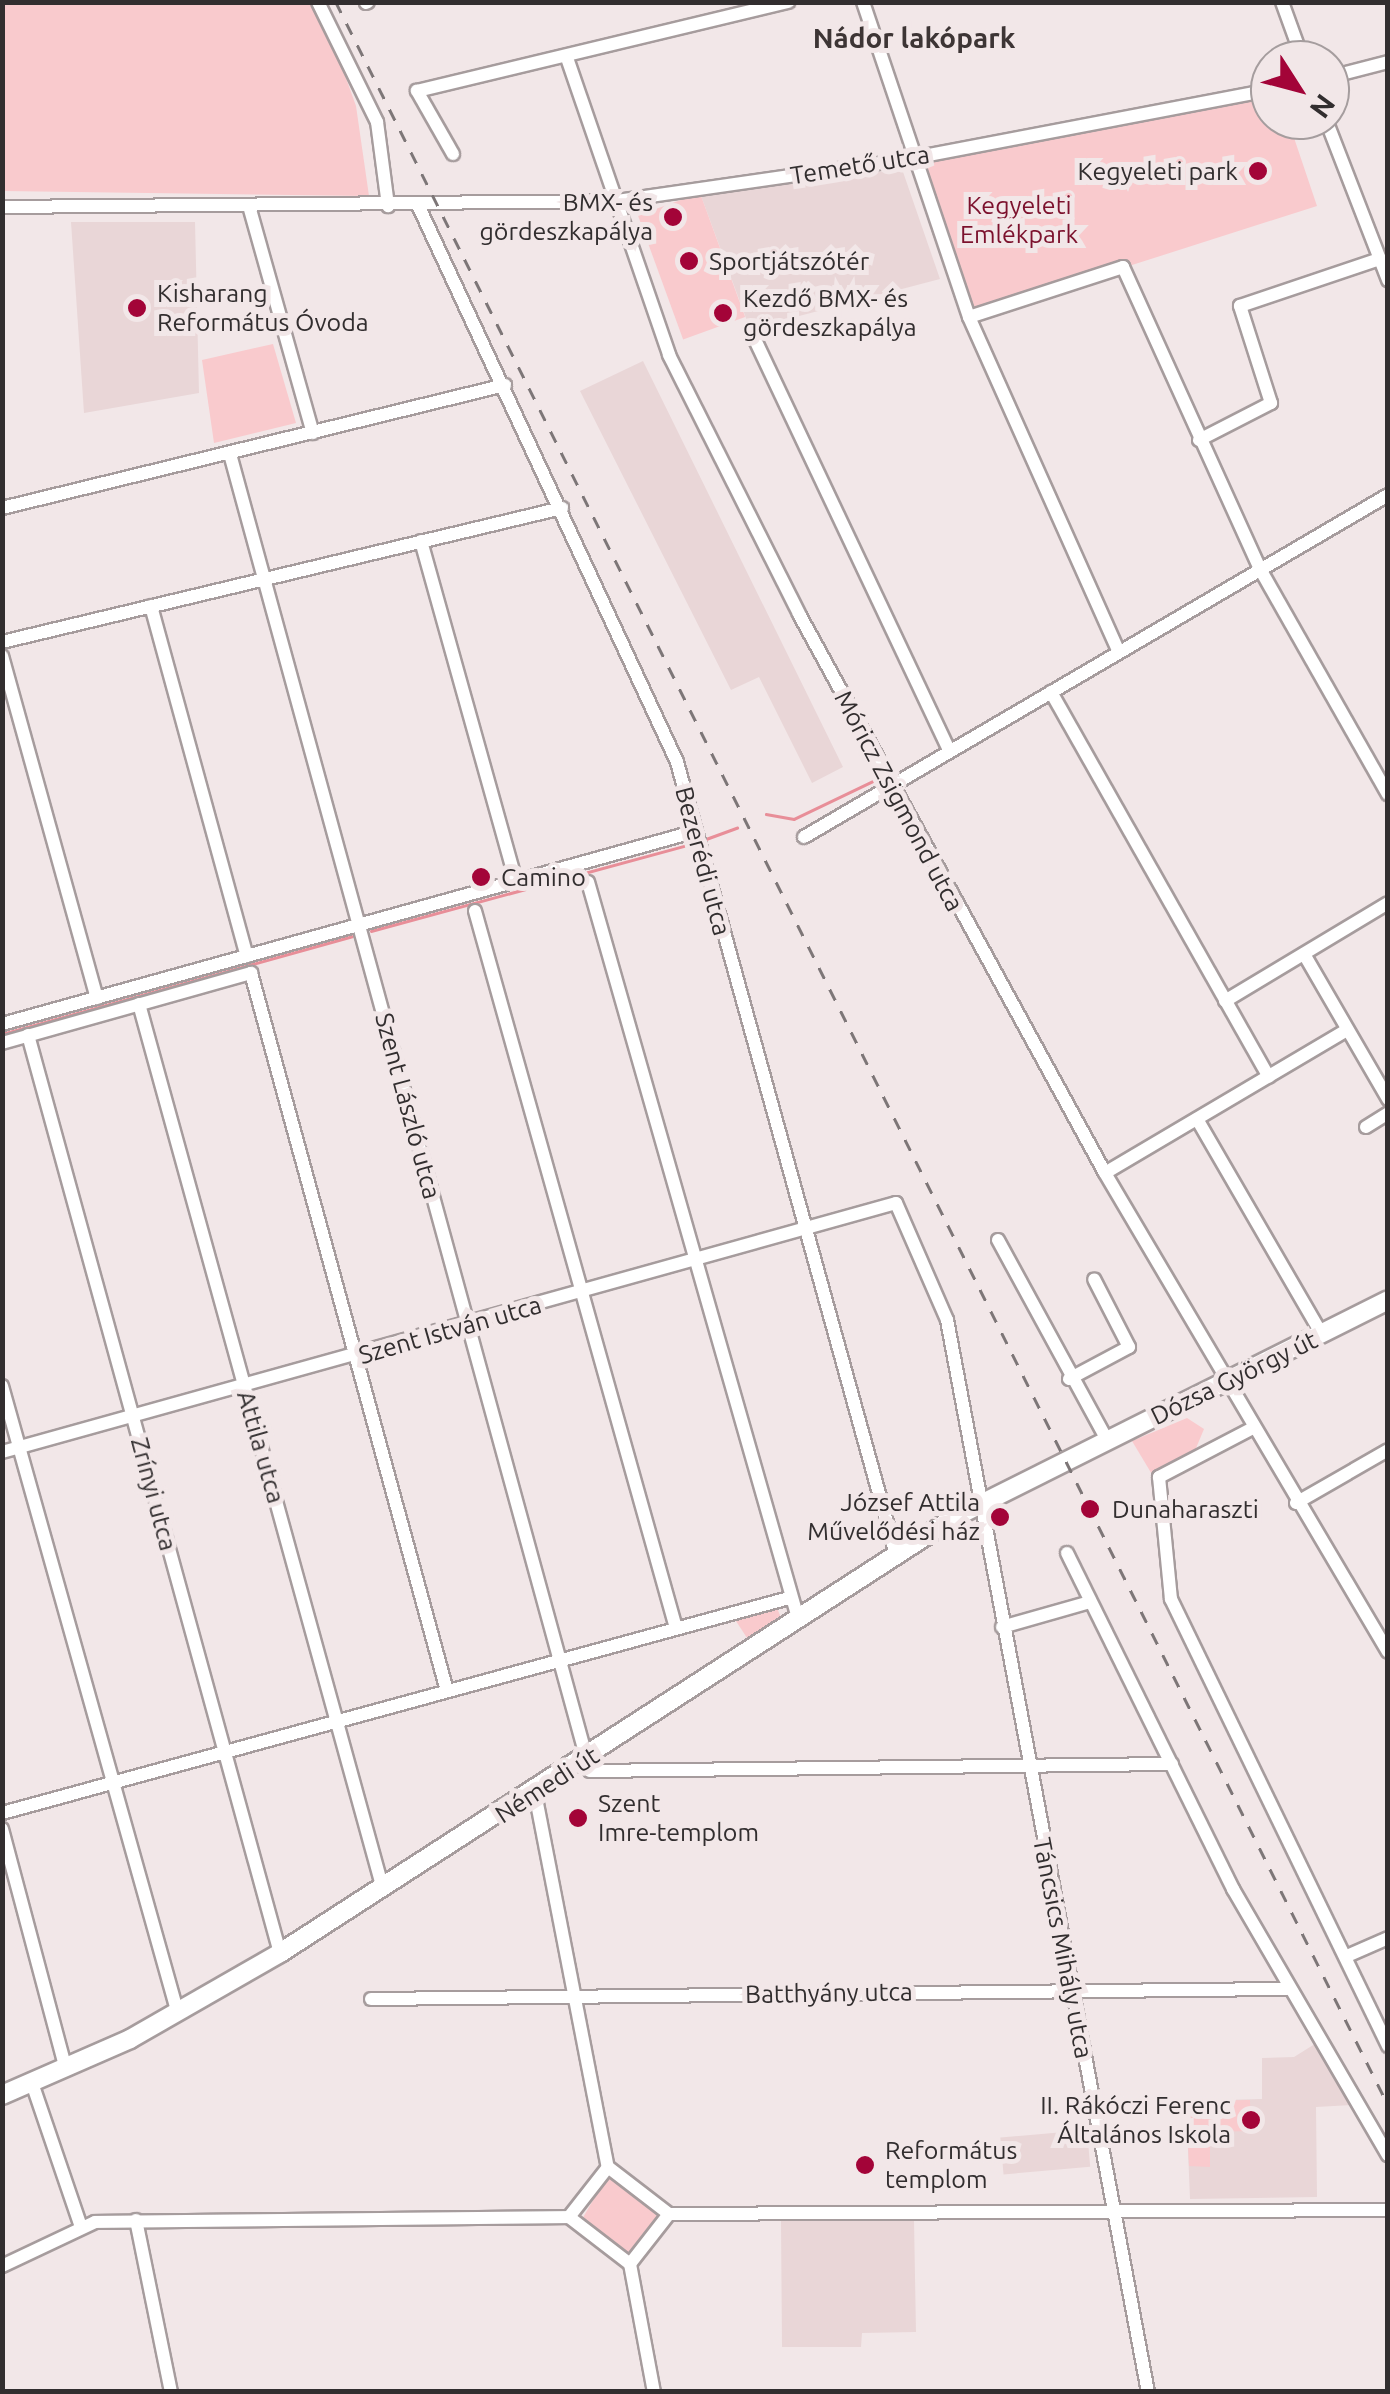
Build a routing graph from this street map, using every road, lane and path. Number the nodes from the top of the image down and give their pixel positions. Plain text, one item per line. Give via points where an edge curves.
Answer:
1 (318, 2) edge
2 (789, 2) edge
3 (863, 2) edge
4 (1282, 2) edge
5 (1296, 40) edge
6 (567, 58) junction
7 (1388, 62) edge
8 (1350, 72) edge
9 (1250, 94) edge
10 (1334, 140) edge
11 (453, 154) dead end
12 (913, 158) junction
13 (616, 201) junction
14 (418, 205) junction
15 (249, 206) junction
16 (388, 206) junction
17 (2, 207) edge
18 (1380, 259) junction
19 (1388, 280) edge
20 (968, 317) junction
21 (750, 329) dead end
22 (505, 385) junction
23 (313, 433) junction
24 (1199, 440) junction
25 (230, 454) junction
26 (1388, 495) edge
27 (2, 508) edge
28 (562, 508) junction
29 (421, 542) junction
30 (1260, 569) junction
31 (263, 579) junction
32 (151, 606) junction
33 (2, 642) edge
34 (1119, 652) junction
35 (2, 656) edge
36 (1051, 692) junction
37 (948, 748) junction
38 (887, 785) junction
39 (1388, 794) edge
40 (693, 832) junction
41 (804, 836) dead end
42 (516, 881) junction
43 (588, 882) dead end
44 (1388, 903) edge
45 (476, 912) dead end
46 (359, 925) junction
47 (1304, 954) junction
48 (247, 956) junction
49 (97, 998) junction
50 (1226, 1001) junction
51 (139, 1004) junction
52 (2, 1024) edge
53 (1345, 1031) junction
54 (28, 1035) junction
55 (2, 1043) edge
56 (1268, 1076) junction
57 (1388, 1098) edge
58 (1388, 1113) edge
59 (1197, 1120) junction
60 (1366, 1128) dead end
61 (1105, 1173) junction
62 (896, 1203) joint
63 (806, 1228) junction
64 (998, 1240) dead end
65 (693, 1260) junction
66 (1094, 1279) dead end
67 (582, 1292) junction
68 (1388, 1300) edge
69 (467, 1325) junction
70 (1322, 1334) junction
71 (357, 1356) junction
72 (1070, 1379) junction
73 (1224, 1382) junction
74 (2, 1386) edge
75 (244, 1386) junction
76 (132, 1417) junction
77 (1251, 1429) junction
78 (1107, 1440) junction
79 (20, 1448) junction
80 (1388, 1450) edge
81 (2, 1452) edge
82 (1080, 1454) joint
83 (1296, 1503) junction
84 (980, 1504) junction
85 (1067, 1553) dead end
86 (896, 1554) junction
87 (789, 1598) junction
88 (1090, 1602) junction
89 (798, 1618) junction
90 (1002, 1627) junction
91 (676, 1628) junction
92 (1388, 1652) edge
93 (562, 1659) junction
94 (448, 1692) junction
95 (338, 1723) junction
96 (226, 1755) junction
97 (592, 1756) junction
98 (1172, 1764) junction
99 (1030, 1772) junction
100 (116, 1782) junction
101 (535, 1793) junction
102 (2, 1813) edge
103 (2, 1829) edge
104 (383, 1889) junction
105 (1388, 1938) edge
106 (280, 1953) junction
107 (1347, 1956) junction
108 (1287, 1989) junction
109 (1070, 1990) junction
110 (576, 1996) junction
111 (371, 1999) dead end
112 (178, 2014) junction
113 (1388, 2046) edge
114 (66, 2070) junction
115 (32, 2083) junction
116 (2, 2095) edge
117 (1388, 2155) edge
118 (608, 2167) junction
119 (1388, 2210) edge
120 (1112, 2212) junction
121 (669, 2214) junction
122 (569, 2217) junction
123 (136, 2220) junction
124 (80, 2224) junction
125 (630, 2264) junction
126 (2, 2266) edge
127 (172, 2392) edge
128 (654, 2392) edge
129 (1148, 2392) edge

1 - 16 street via 377,122
2 - 6 street
3 - 12 street
4 - 5 street
6 - 11 street via 418,91
6 - 13 street, Móricz Zsigmond utca
7 - 8 street
9 - 12 street, Temető utca
10 - 18 street
12 - 13 street, Temető utca
12 - 20 street
13 - 14 street, Temető utca
13 - 38 street, Móricz Zsigmond utca via 669,355
14 - 16 street, Temető utca
14 - 22 street, Bezerédi utca
15 - 16 street, Temető utca
15 - 17 street, Temető utca
15 - 23 street
18 - 19 street
18 - 24 street via 1240,306 1271,403
20 - 24 street via 1123,267
20 - 34 street
21 - 37 street
22 - 23 street
22 - 28 street, Bezerédi utca
23 - 25 street
24 - 30 street
25 - 27 street
25 - 31 street, Szent László utca
26 - 30 street
28 - 29 street
28 - 40 street, Bezerédi utca via 658,707
29 - 31 street
29 - 42 street
30 - 34 street
30 - 39 street
31 - 32 street
31 - 46 street, Szent László utca
32 - 33 street
32 - 48 street
34 - 36 street
35 - 49 street
36 - 37 street
36 - 50 street
37 - 38 street
38 - 41 street
38 - 61 street, Móricz Zsigmond utca
40 - 42 street
40 - 63 street, Bezerédi utca
42 - 46 street
43 - 65 street
44 - 47 street
45 - 67 street
46 - 48 street
46 - 69 street, Szent László utca
47 - 50 street
47 - 53 street
48 - 49 street
49 - 52 street
50 - 56 street
51 - 54 street
51 - 71 street via 251,973
51 - 75 street, Attila utca
53 - 56 street
53 - 57 street
54 - 55 street
54 - 76 street, Zrínyi utca
56 - 59 street
58 - 60 street
59 - 61 street
59 - 70 street
61 - 73 street, Móricz Zsigmond utca
62 - 63 street, Szent István utca
62 - 84 street, Táncsics Mihály utca via 947,1320
63 - 65 street, Szent István utca
63 - 86 street, Bezerédi utca
64 - 72 street
65 - 67 street, Szent István utca
65 - 87 street
66 - 72 street via 1130,1347
67 - 69 street, Szent István utca
67 - 91 street
68 - 70 main road, Dózsa György út
69 - 71 street, Szent István utca
69 - 93 street, Szent László utca
70 - 73 main road, Dózsa György út
71 - 75 street, Szent István utca
71 - 94 street
72 - 78 street
73 - 77 street, Móricz Zsigmond utca
73 - 78 main road, Dózsa György út
74 - 79 street
75 - 76 street, Szent István utca
75 - 95 street, Attila utca
76 - 79 street, Szent István utca
76 - 96 street, Zrínyi utca
77 - 83 street, Móricz Zsigmond utca
77 - 107 street via 1160,1476 1171,1598
78 - 82 main road, Dózsa György út
79 - 81 street, Szent István utca
79 - 100 street
80 - 83 street
82 - 84 main road, Némedi út
83 - 92 street, Móricz Zsigmond utca
84 - 86 main road, Némedi út
84 - 90 street, Táncsics Mihály utca
85 - 88 street
86 - 89 main road, Némedi út
87 - 89 street
87 - 91 street
88 - 90 street
88 - 98 street
89 - 97 main road, Némedi út
90 - 99 street, Táncsics Mihály utca
91 - 93 street
93 - 94 street
93 - 97 street, Szent László utca
94 - 95 street
95 - 96 street
95 - 104 street, Attila utca
96 - 100 street
96 - 106 street, Zrínyi utca
97 - 99 street via 593,1773
97 - 101 main road, Némedi út
98 - 99 street
98 - 108 street
99 - 109 street, Táncsics Mihály utca
100 - 102 street
100 - 112 street
101 - 104 main road, Némedi út
101 - 110 street
103 - 114 street
104 - 106 main road, Némedi út
105 - 107 street
106 - 112 main road, Némedi út
107 - 113 street
108 - 109 street, Batthyány utca
108 - 117 street
109 - 110 street, Batthyány utca
109 - 120 street, Táncsics Mihály utca
110 - 111 street, Batthyány utca
110 - 118 street
112 - 114 main road, Némedi út
114 - 115 main road, Némedi út
115 - 116 main road, Némedi út
115 - 124 street
118 - 121 street
118 - 122 street
119 - 120 street
120 - 121 street
120 - 129 street, Táncsics Mihály utca
121 - 125 street
122 - 123 street
122 - 125 street
123 - 124 street
123 - 127 street
124 - 126 street
125 - 128 street

